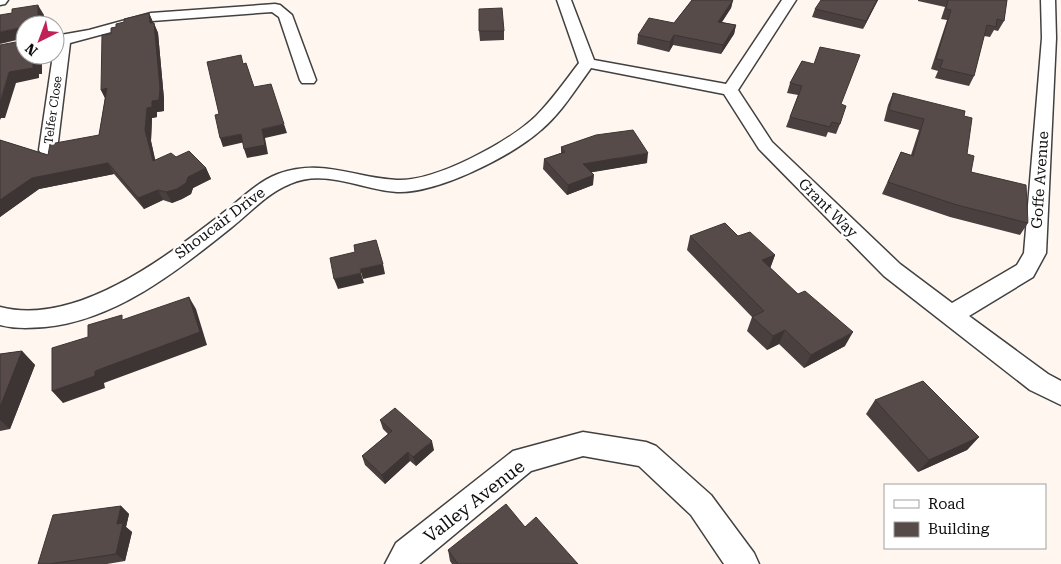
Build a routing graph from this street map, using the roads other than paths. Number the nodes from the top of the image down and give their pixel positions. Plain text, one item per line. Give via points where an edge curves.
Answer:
1 (210, 0) edge
2 (564, 0) edge
3 (788, 0) edge
4 (1048, 0) edge
5 (193, 12) junction
6 (65, 38) edge
7 (1055, 40) edge
8 (588, 63) junction
9 (56, 65) edge
10 (308, 80) dead end
11 (730, 90) junction
12 (48, 150) edge
13 (0, 316) edge
14 (950, 316) junction
15 (1061, 394) edge
16 (401, 564) edge
17 (743, 564) edge

1 - 5 street
2 - 8 street
3 - 11 street
4 - 7 street, Goffe Avenue
5 - 6 street via 151,17
5 - 10 street via 275,8 285,15
7 - 14 street, Goffe Avenue via 1035,253 1025,271
8 - 11 street
8 - 13 street, Shoucair Drive via 534,127 448,176 399,186 328,172 287,178 260,192 223,223 122,292 68,315 15,320
9 - 12 street, Telfer Close
11 - 14 street, Grant Way via 764,145 892,270
14 - 15 street, Grant Way via 1039,382
16 - 17 street, Valley Avenue via 407,554 523,460 583,444 646,455 701,505

